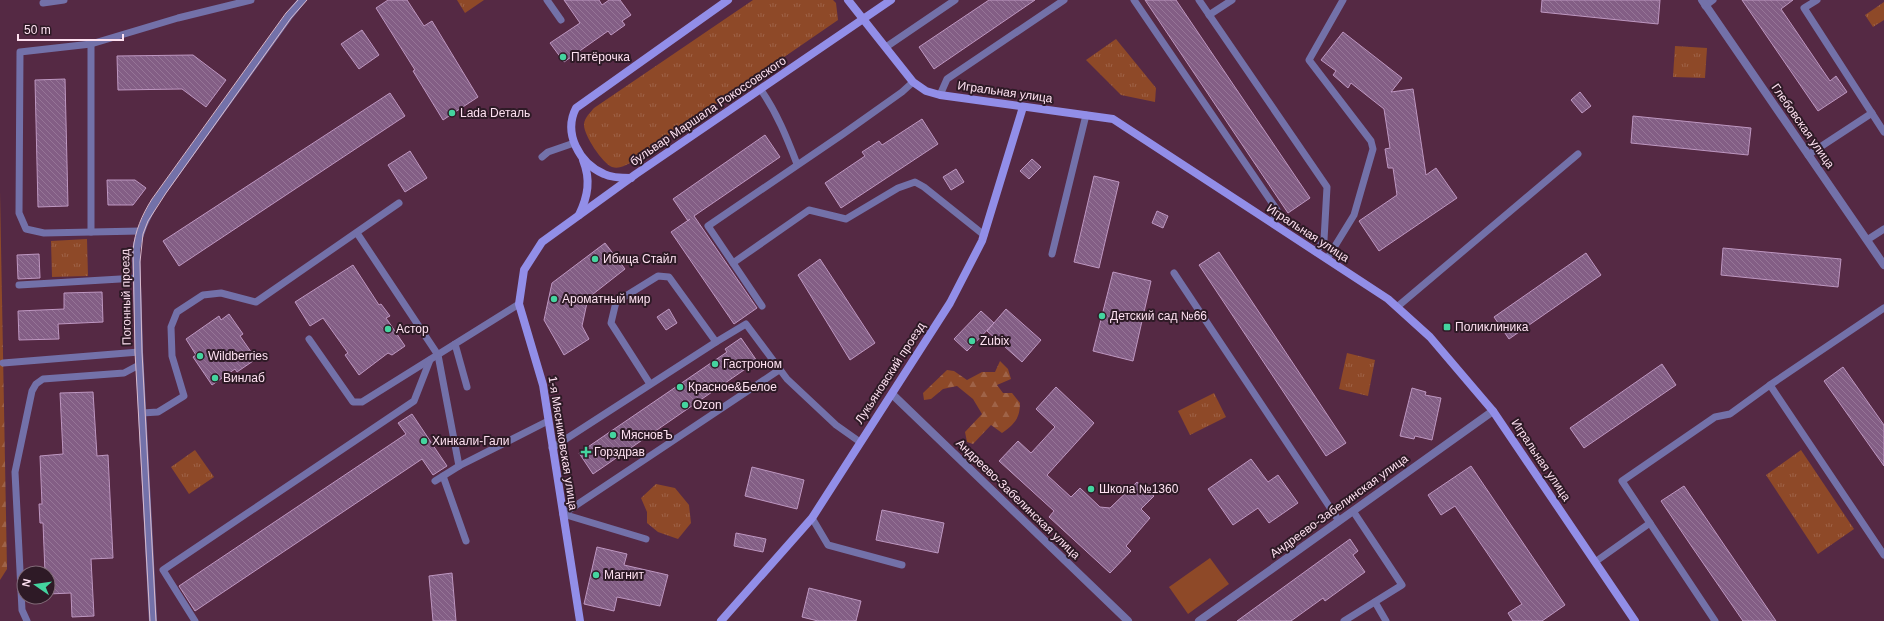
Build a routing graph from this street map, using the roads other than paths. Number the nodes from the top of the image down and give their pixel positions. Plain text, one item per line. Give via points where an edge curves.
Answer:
1 (64, 0) edge
2 (251, 0) edge
3 (301, 0) edge
4 (547, 0) edge
5 (728, 0) edge
6 (848, 0) edge
7 (891, 0) edge
8 (955, 0) edge
9 (1064, 0) edge
10 (1134, 0) edge
11 (1199, 0) edge
12 (1232, 0) edge
13 (1343, 0) edge
14 (1714, 0) edge
15 (1817, 0) edge
16 (43, 3) dead end
17 (1704, 3) edge
18 (1209, 15) junction
19 (561, 20) dead end
20 (864, 20) junction
21 (91, 44) junction
22 (886, 47) junction
23 (913, 82) junction
24 (761, 90) junction
25 (940, 95) junction
26 (1023, 108) junction
27 (1872, 113) junction
28 (1086, 115) junction
29 (1884, 132) edge
30 (574, 143) junction
31 (1578, 154) dead end
32 (1808, 155) junction
33 (542, 157) dead end
34 (582, 157) junction
35 (797, 164) junction
36 (631, 178) junction
37 (399, 203) dead end
38 (578, 216) junction
39 (1272, 223) junction
40 (1884, 229) edge
41 (140, 231) junction
42 (91, 232) junction
43 (357, 234) junction
44 (984, 235) junction
45 (1867, 240) junction
46 (1316, 252) junction
47 (1052, 254) dead end
48 (1327, 259) junction
49 (733, 263) junction
50 (1884, 265) edge
51 (1174, 273) dead end
52 (137, 278) junction
53 (19, 284) dead end
54 (519, 304) junction
55 (762, 306) dead end
56 (1397, 307) junction
57 (1884, 308) edge
58 (309, 339) dead end
59 (716, 342) junction
60 (455, 344) junction
61 (139, 352) junction
62 (438, 355) junction
63 (430, 360) junction
64 (3, 363) dead end
65 (139, 365) junction
66 (779, 370) junction
67 (650, 384) junction
68 (1770, 385) junction
69 (467, 387) dead end
70 (892, 394) junction
71 (1493, 411) junction
72 (142, 414) junction
73 (548, 422) junction
74 (860, 442) junction
75 (552, 448) junction
76 (459, 466) junction
77 (443, 476) junction
78 (435, 481) dead end
79 (1353, 511) junction
80 (563, 514) junction
81 (812, 518) junction
82 (1339, 521) junction
83 (1650, 523) junction
84 (646, 539) dead end
85 (466, 541) dead end
86 (1884, 555) edge
87 (1595, 562) junction
88 (902, 565) dead end
89 (1375, 602) junction
90 (27, 621) edge
91 (153, 621) edge
92 (195, 621) edge
93 (580, 621) edge
94 (721, 621) edge
95 (1128, 621) edge
96 (1199, 621) edge
97 (1344, 621) edge
98 (1386, 621) edge
99 (1635, 621) edge
100 (1715, 621) edge

1 - 16 lane
2 - 21 lane via 178,18
3 - 41 street, Погонный проезд via 155,202
4 - 19 lane
5 - 30 street, бульвар Маршала Рокоссовского via 576,108 570,127
6 - 20 street
7 - 20 street, бульвар Маршала Рокоссовского
8 - 22 lane
9 - 25 lane via 947,79
10 - 39 lane via 1276,210
11 - 18 lane
12 - 18 lane
13 - 48 lane via 1309,60 1371,140 1373,149 1354,215
14 - 17 lane
15 - 27 lane via 1804,8
17 - 32 street, Глебовская улица
18 - 46 lane via 1327,187 1324,240
20 - 22 street, Игральная улица
20 - 24 street, бульвар Маршала Рокоссовского
21 - 42 lane
21 - 42 lane via 20,52 19,213 26,229 44,233
22 - 23 street, Игральная улица
23 - 25 street, Игральная улица via 926,91
23 - 35 lane
24 - 35 lane via 771,104
24 - 36 street, бульвар Маршала Рокоссовского
25 - 26 street, Игральная улица
26 - 28 street, Игральная улица
26 - 44 street, Лукьяновский проезд
27 - 29 lane
27 - 32 lane
28 - 39 street, Игральная улица via 1113,120
28 - 47 lane
30 - 33 lane via 548,152
30 - 34 street, бульвар Маршала Рокоссовского
31 - 56 lane
32 - 45 street, Глебовская улица
34 - 36 street, бульвар Маршала Рокоссовского via 602,174
34 - 38 street via 588,191
35 - 49 lane via 708,226
36 - 38 street, 1-я Мясниковская улица
37 - 43 lane
38 - 54 street, 1-я Мясниковская улица via 542,242 524,270
39 - 46 street, Игральная улица
40 - 45 lane
41 - 42 lane
41 - 52 street, Погонный проезд via 136,250
43 - 62 lane
43 - 72 lane via 256,302 221,293 209,294 203,295 177,312 171,327 172,356 184,396 158,412
44 - 49 lane via 915,182 898,188 846,219 809,210
44 - 70 street, Лукьяновский проезд via 950,303
45 - 50 street, Глебовская улица
46 - 48 street, Игральная улица
48 - 56 street, Игральная улица
49 - 55 lane
51 - 82 lane
52 - 53 lane
52 - 61 street, Погонный проезд
54 - 60 lane
54 - 73 street, 1-я Мясниковская улица via 543,386
56 - 71 street, Игральная улица via 1430,337
57 - 68 lane
58 - 63 lane via 353,402 362,402
59 - 66 lane via 746,324
59 - 67 lane
59 - 67 lane via 669,277 658,276 616,302 611,323
60 - 62 lane
60 - 69 lane
61 - 64 lane
61 - 65 street, Погонный проезд
62 - 63 lane
62 - 76 lane
63 - 92 lane via 414,401 163,570
65 - 72 street, Погонный проезд
65 - 90 lane via 124,373 44,379 36,384 32,391 14,472 22,610
66 - 74 lane via 836,425
66 - 80 lane
67 - 75 lane
68 - 83 lane via 1730,414 1715,417 1622,481
68 - 86 lane
70 - 74 street, Лукьяновский проезд
70 - 95 street, Андреево-Забелинская улица
71 - 79 street, Андреево-Забелинская улица
71 - 87 street, Игральная улица
72 - 91 street, Погонный проезд
73 - 75 street, 1-я Мясниковская улица
73 - 76 lane
74 - 81 street, Лукьяновский проезд
75 - 80 street, 1-я Мясниковская улица
76 - 77 lane
77 - 78 lane
77 - 85 lane
79 - 82 street, Андреево-Забелинская улица
79 - 89 lane via 1402,585
80 - 84 lane
80 - 93 street, 1-я Мясниковская улица
81 - 88 lane via 828,545
81 - 94 street, Лукьяновский проезд
82 - 96 street, Андреево-Забелинская улица
83 - 87 lane
83 - 100 lane
87 - 99 street, Игральная улица
89 - 97 lane
89 - 98 lane

